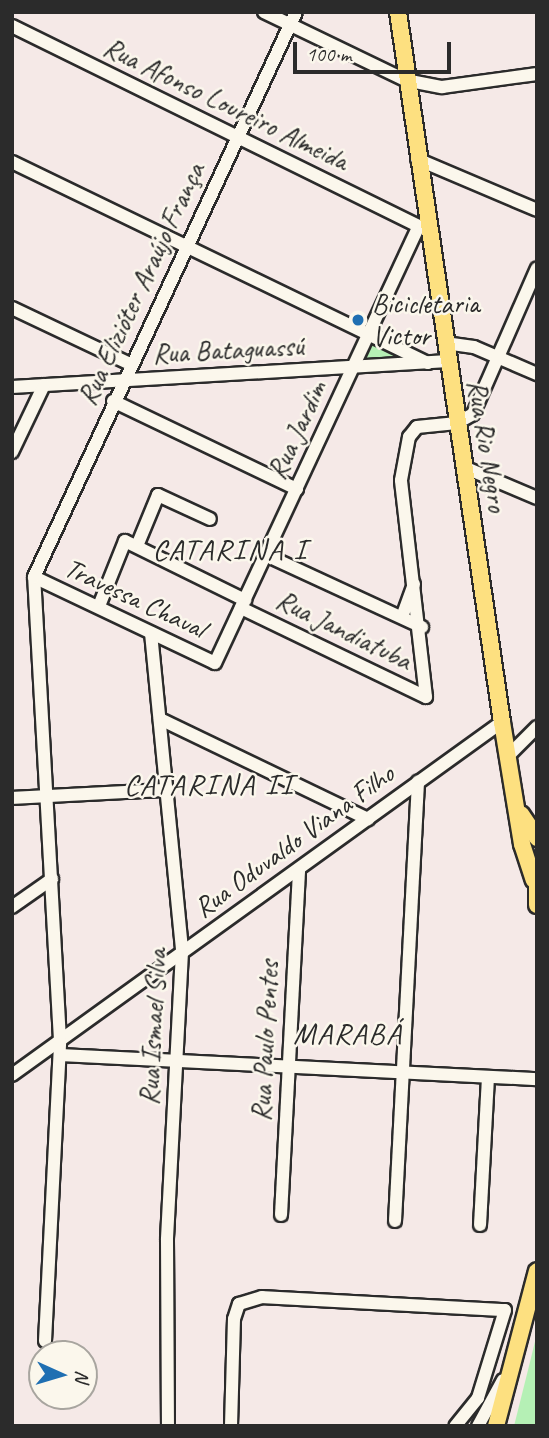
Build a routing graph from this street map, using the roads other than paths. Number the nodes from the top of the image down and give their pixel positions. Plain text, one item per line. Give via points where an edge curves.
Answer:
1 (264, 12) edge
2 (296, 12) edge
3 (398, 12) edge
4 (290, 25) junction
5 (12, 26) edge
6 (537, 74) edge
7 (405, 80) junction
8 (237, 137) junction
9 (417, 159) junction
10 (12, 162) edge
11 (537, 210) edge
12 (423, 225) junction
13 (186, 246) junction
14 (537, 268) edge
15 (12, 308) edge
16 (369, 334) junction
17 (445, 343) junction
18 (499, 358) junction
19 (447, 361) junction
20 (428, 363) junction
21 (130, 364) junction
22 (354, 367) junction
23 (537, 374) edge
24 (122, 381) junction
25 (44, 386) junction
26 (12, 387) edge
27 (113, 401) junction
28 (457, 424) junction
29 (12, 452) edge
30 (464, 467) junction
31 (296, 489) junction
32 (537, 498) edge
33 (210, 519) dead end
34 (137, 546) junction
35 (266, 555) junction
36 (34, 577) junction
37 (416, 580) junction
38 (243, 604) junction
39 (99, 606) junction
40 (402, 617) junction
41 (422, 627) junction
42 (151, 633) junction
43 (215, 663) joint
44 (160, 719) junction
45 (502, 722) junction
46 (537, 727) edge
47 (508, 756) junction
48 (418, 782) junction
49 (167, 790) junction
50 (51, 798) junction
51 (12, 799) edge
52 (516, 803) junction
53 (368, 818) junction
54 (537, 838) edge
55 (299, 869) junction
56 (535, 878) edge
57 (52, 879) junction
58 (536, 906) edge
59 (12, 907) edge
60 (182, 952) junction
61 (60, 1040) junction
62 (60, 1055) junction
63 (176, 1061) junction
64 (288, 1066) junction
65 (403, 1072) junction
66 (12, 1075) edge
67 (488, 1077) junction
68 (537, 1079) edge
69 (281, 1215) dead end
70 (395, 1221) dead end
71 (480, 1225) dead end
72 (537, 1271) edge
73 (537, 1310) edge
74 (45, 1340) edge
75 (512, 1364) junction
76 (168, 1426) edge
77 (231, 1426) edge
78 (455, 1426) edge
79 (478, 1426) edge
80 (496, 1426) edge
81 (506, 1426) edge

1 - 4 street
2 - 4 street, Rua Elizióter Araújo França
3 - 7 main road, Rua Rio Negro
4 - 7 street
4 - 8 street, Rua Elizióter Araújo França
5 - 8 street, Rua Afonso Loureiro Almeida
6 - 7 street via 442,88
7 - 9 main road, Rua Rio Negro
8 - 12 street, Rua Afonso Loureiro Almeida
8 - 13 street, Rua Elizióter Araújo França
9 - 11 street
9 - 12 main road, Rua Rio Negro
10 - 13 street
12 - 16 street, Rua Jardim
12 - 17 main road, Rua Rio Negro
13 - 16 street
13 - 21 street, Rua Elizióter Araújo França
14 - 18 street
15 - 21 street
16 - 20 street
16 - 22 street, Rua Jardim
17 - 18 street
17 - 19 main road, Rua Rio Negro
18 - 23 street
18 - 28 street via 474,414
19 - 20 street, Rua Bataguassú
19 - 28 main road, Rua Rio Negro
20 - 22 street, Rua Bataguassú
21 - 24 street, Rua Elizióter Araújo França
22 - 24 street, Rua Bataguassú
22 - 31 street, Rua Jardim
24 - 25 street, Rua Bataguassú
24 - 27 street, Rua Elizióter Araújo França
25 - 26 street, Rua Bataguassú
25 - 29 street
27 - 31 street
27 - 36 street, Rua Elizióter Araújo França
28 - 30 main road, Rua Rio Negro
28 - 37 street via 417,427 409,437 401,480
30 - 32 street
30 - 45 main road, Rua Rio Negro
31 - 35 street, Rua Jardim
33 - 34 street via 158,495
34 - 38 street, Rua Jandiatuba
34 - 39 street, Rua Jandiatuba via 125,541
35 - 38 street, Rua Jardim
35 - 40 street
36 - 39 street, Travessa Chaval
36 - 50 street
37 - 40 street
37 - 41 street
38 - 41 street, Rua Jandiatuba via 426,696
38 - 43 street, Rua Jardim
39 - 42 street, Travessa Chaval
40 - 41 street
42 - 43 street, Travessa Chaval
42 - 44 street, Rua Ismael Silva
44 - 49 street, Rua Ismael Silva
44 - 53 street
45 - 47 main road, Rua Rio Negro
45 - 48 street, Rua Oduvaldo Viana Filho
46 - 47 street
47 - 52 main road, Rua Rio Negro
48 - 53 street, Rua Oduvaldo Viana Filho
48 - 65 street
49 - 50 street
49 - 60 street, Rua Ismael Silva
50 - 51 street
50 - 57 street
52 - 54 main road, Rua Rio Negro
52 - 56 main road, Rua Rio Negro
53 - 55 street, Rua Oduvaldo Viana Filho
55 - 60 street, Rua Oduvaldo Viana Filho
55 - 64 street, Rua Paulo Pentes
56 - 58 main road, Rua Rio Negro
57 - 59 street
57 - 61 street
60 - 61 street, Rua Oduvaldo Viana Filho
60 - 63 street, Rua Ismael Silva
61 - 62 street
61 - 66 street, Rua Oduvaldo Viana Filho
62 - 63 street
62 - 74 street
63 - 64 street
63 - 76 street, Rua Ismael Silva via 167,1240
64 - 65 street
64 - 69 street, Rua Paulo Pentes
65 - 67 street
65 - 70 street
67 - 68 street
67 - 71 street
72 - 75 main road
73 - 81 main road
75 - 79 street
75 - 80 main road
77 - 78 street via 234,1319 239,1304 262,1297 505,1310 478,1398

